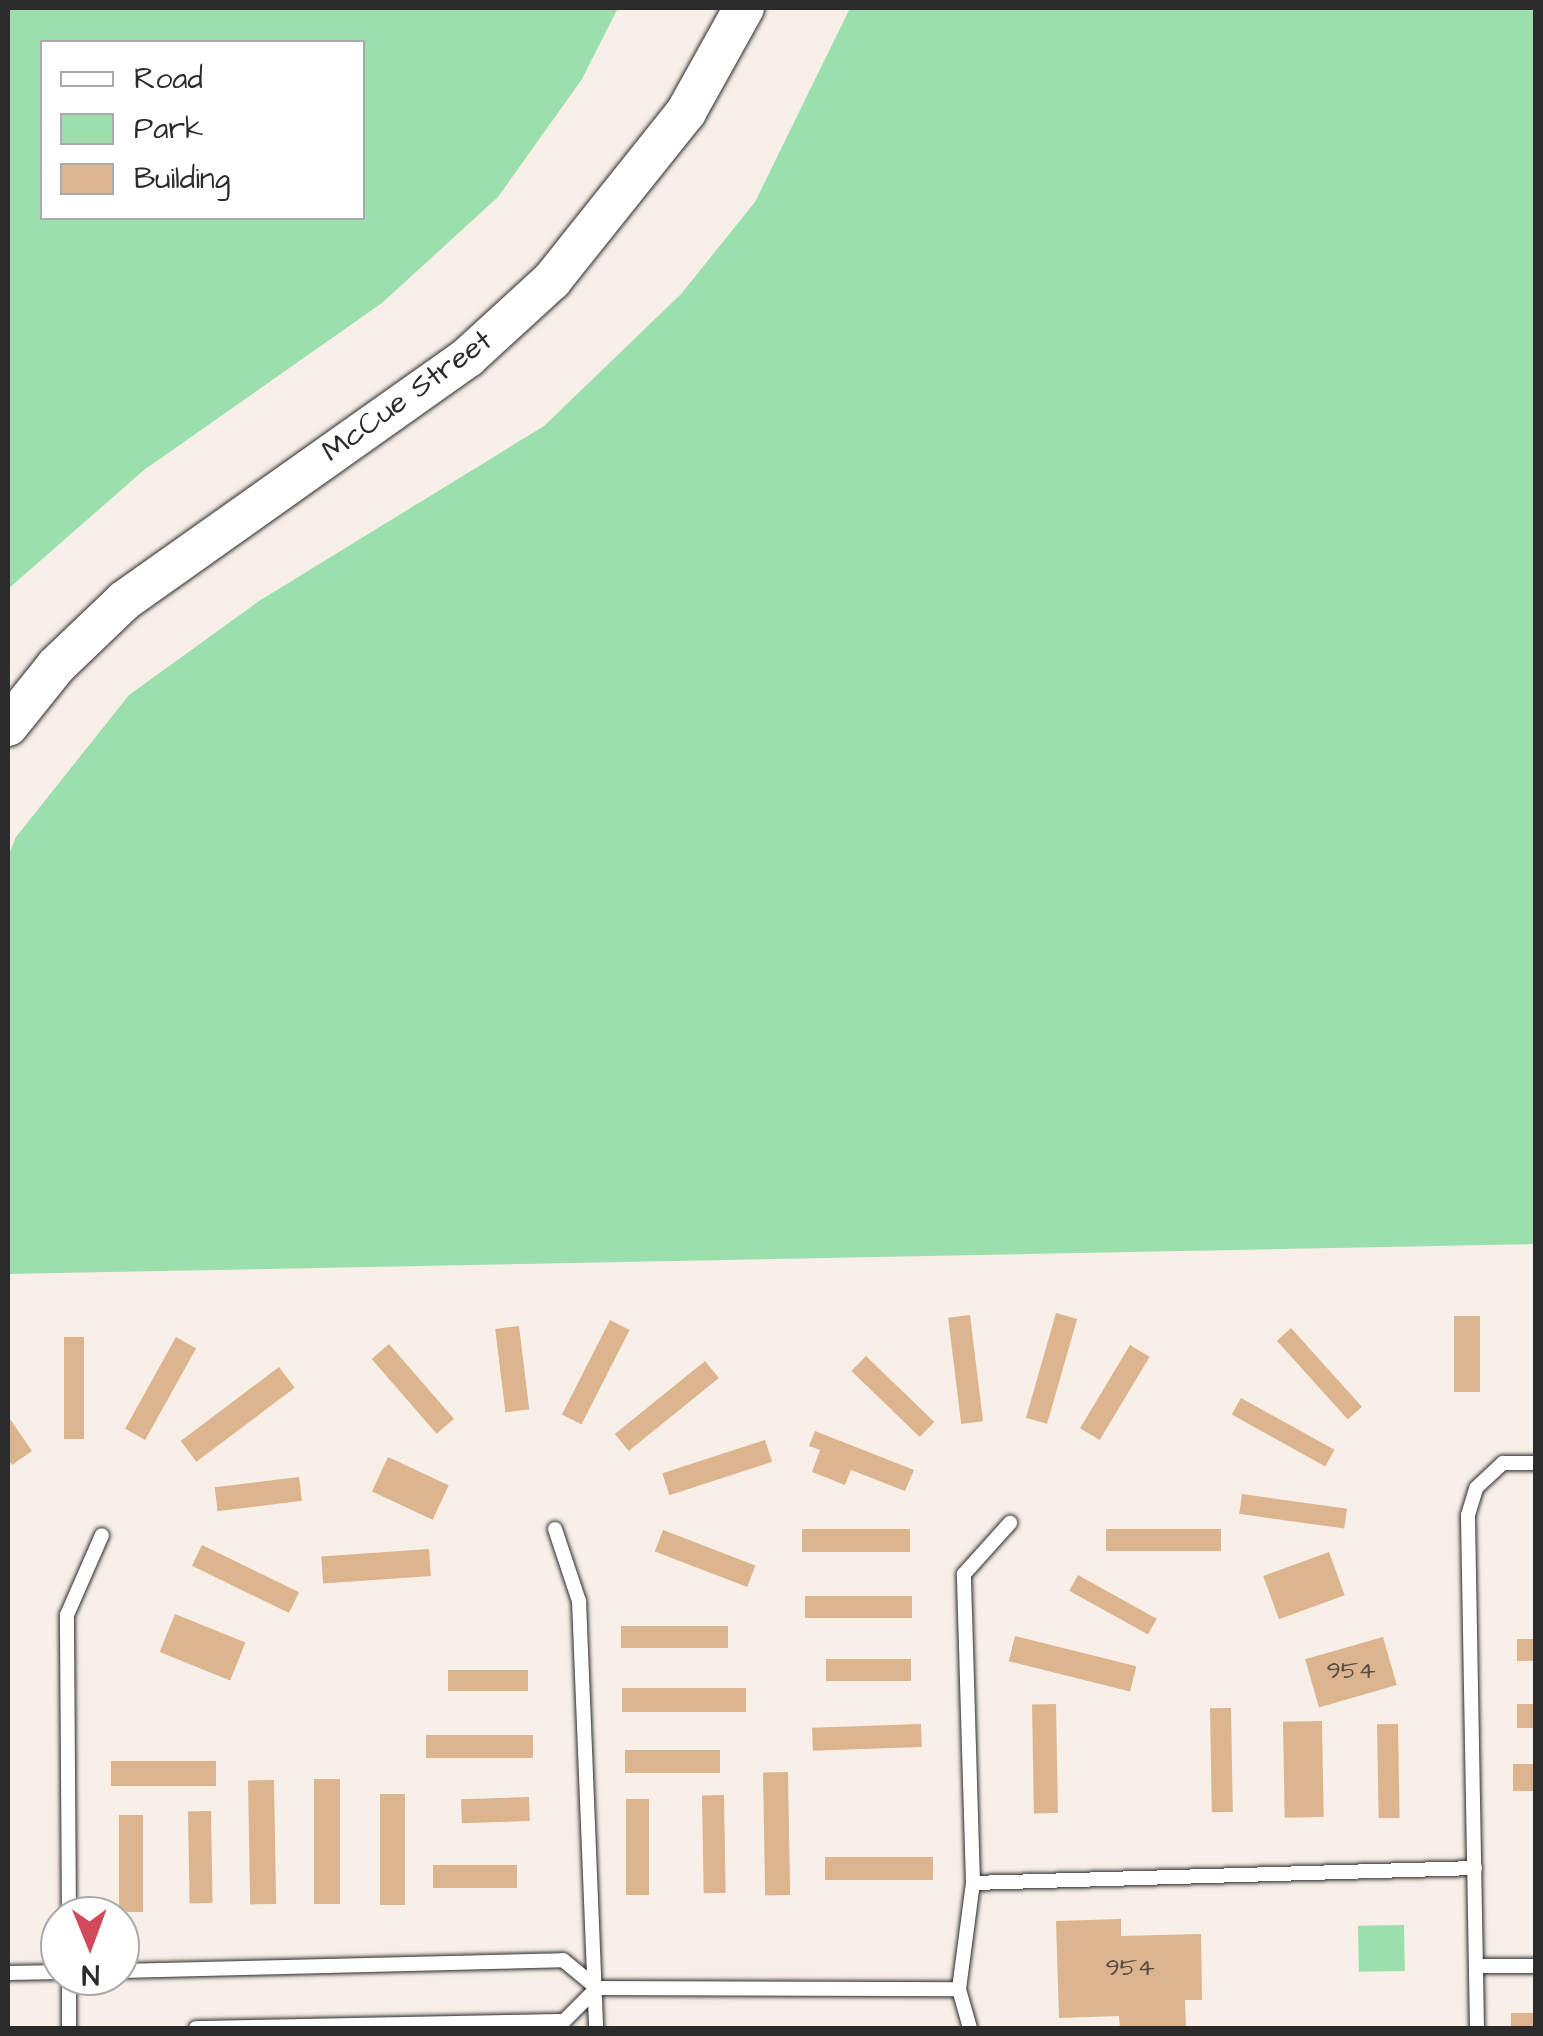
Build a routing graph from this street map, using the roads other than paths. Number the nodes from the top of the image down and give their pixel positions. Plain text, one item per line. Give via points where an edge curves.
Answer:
1 (744, 8) edge
2 (8, 726) edge
3 (1536, 1463) edge
4 (1010, 1523) dead end
5 (554, 1529) dead end
6 (102, 1535) dead end
7 (1475, 1868) junction
8 (974, 1883) junction
9 (69, 1896) edge
10 (1476, 1966) junction
11 (1536, 1966) edge
12 (140, 1971) edge
13 (40, 1972) edge
14 (8, 1973) edge
15 (597, 1988) junction
16 (958, 1989) junction
17 (69, 1996) edge
18 (69, 2028) edge
19 (196, 2028) edge
20 (596, 2028) edge
21 (970, 2028) edge
22 (1477, 2028) edge

1 - 2 main road, McCue Street via 686,112 552,280 468,356 125,600 56,666
3 - 7 lane via 1503,1464 1476,1488 1468,1514
4 - 8 lane via 964,1574
5 - 15 lane via 580,1601
6 - 9 lane via 67,1615
7 - 8 lane
7 - 10 lane
8 - 16 lane
10 - 11 lane
10 - 22 lane
12 - 15 lane via 563,1960
13 - 14 lane
15 - 16 lane
15 - 19 lane via 564,2021
15 - 20 lane
16 - 21 lane
17 - 18 lane

